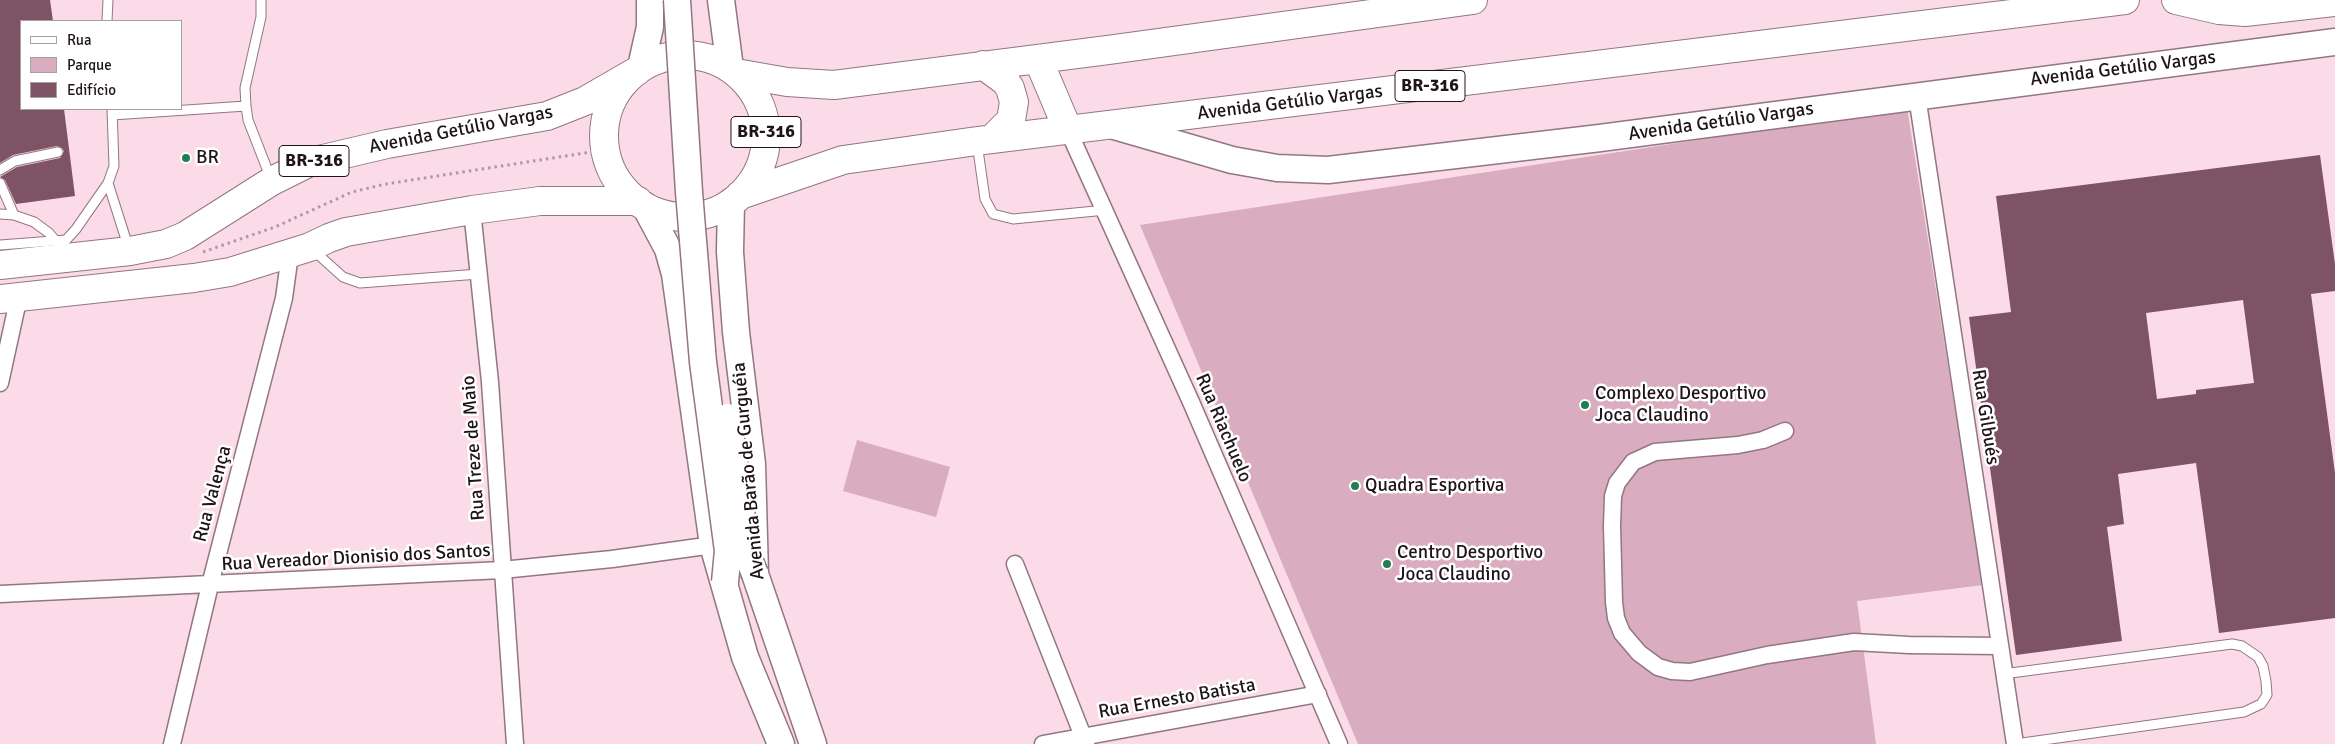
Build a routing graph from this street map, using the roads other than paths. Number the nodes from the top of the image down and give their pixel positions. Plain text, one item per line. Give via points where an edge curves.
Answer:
1 (108, 0) edge
2 (261, 0) edge
3 (650, 0) edge
4 (677, 0) edge
5 (691, 0) edge
6 (720, 0) edge
7 (1473, 0) edge
8 (2125, 0) edge
9 (2176, 0) edge
10 (2335, 2) edge
11 (107, 20) edge
12 (2335, 42) edge
13 (1038, 59) junction
14 (983, 65) junction
15 (639, 69) junction
16 (733, 71) junction
17 (1917, 96) junction
18 (246, 106) junction
19 (182, 109) edge
20 (157, 110) edge
21 (112, 112) edge
22 (1111, 125) junction
23 (1068, 130) junction
24 (984, 140) junction
25 (58, 152) dead end
26 (0, 170) edge
27 (272, 181) junction
28 (108, 182) junction
29 (0, 183) edge
30 (635, 198) junction
31 (736, 199) junction
32 (472, 210) junction
33 (1106, 210) junction
34 (0, 214) edge
35 (14, 215) junction
36 (0, 245) edge
37 (64, 246) junction
38 (130, 251) junction
39 (300, 251) junction
40 (0, 265) edge
41 (479, 274) junction
42 (10, 298) edge
43 (0, 383) edge
44 (1784, 431) dead end
45 (713, 545) junction
46 (1015, 564) dead end
47 (502, 570) junction
48 (755, 574) junction
49 (725, 582) junction
50 (210, 585) junction
51 (0, 594) edge
52 (1999, 646) junction
53 (2003, 674) junction
54 (1318, 694) junction
55 (1084, 740) edge
56 (172, 744) edge
57 (514, 744) edge
58 (781, 744) edge
59 (813, 744) edge
60 (1043, 744) edge
61 (1339, 744) edge
62 (2015, 744) edge

1 - 11 lane
2 - 18 lane via 262,17 245,88
3 - 15 main road via 650,27
4 - 49 main road, bridge via 703,362 728,551
5 - 48 main road, bridge via 721,370 747,554
6 - 16 main road
7 - 13 highway, Avenida Getúlio Vargas / BR-316
8 - 22 highway, Avenida Getúlio Vargas / BR-316
9 - 10 highway via 2245,12
12 - 17 main road, Avenida Getúlio Vargas
13 - 14 highway, Avenida Getúlio Vargas / BR-316
13 - 23 highway
14 - 16 highway, Avenida Getúlio Vargas / BR-316 via 834,85 788,82
14 - 24 highway via 1005,81 1014,102 1011,120
15 - 16 highway, Avenida Getúlio Vargas / BR-316 via 662,57 686,54 709,58
15 - 27 highway, Avenida Getúlio Vargas / BR-316 via 585,100 548,116 339,154 310,162
15 - 30 highway, BR-316 via 620,86 606,112 604,127 606,158
16 - 31 highway, BR-316 via 755,94 764,118 766,145 759,170
17 - 22 main road, Avenida Getúlio Vargas via 1328,170 1277,168 1232,160
17 - 52 street, Rua Gilbués
18 - 19 lane
18 - 27 lane via 248,120
20 - 21 lane
21 - 28 lane via 115,154
22 - 23 highway, Avenida Getúlio Vargas / BR-316
23 - 24 highway, Avenida Getúlio Vargas / BR-316
23 - 33 street, Rua Riachuelo
24 - 31 highway, Avenida Getúlio Vargas / BR-316 via 844,160
24 - 33 lane via 985,199 993,214 1013,219
25 - 26 lane via 15,161
27 - 38 highway, Avenida Getúlio Vargas / BR-316 via 185,236 159,246
28 - 37 lane
28 - 38 lane
29 - 35 lane
30 - 31 highway, Avenida Getúlio Vargas / BR-316 via 659,213 689,217 718,210
30 - 32 highway, Avenida Getúlio Vargas / BR-316 via 540,201
30 - 45 main road, Avenida Barão de Gurguéia via 668,248 675,274
31 - 48 main road, Avenida Barão de Gurguéia via 730,252 752,464
32 - 39 highway, Avenida Getúlio Vargas / BR-316 via 360,229
32 - 41 street, Rua Treze de Maio
33 - 54 street, Rua Riachuelo
34 - 35 lane
35 - 37 lane via 34,222
36 - 37 lane
37 - 38 highway, Avenida Getúlio Vargas / BR-316
37 - 40 highway, Avenida Getúlio Vargas / BR-316
39 - 41 lane via 343,277 360,283
39 - 42 highway, Avenida Getúlio Vargas / BR-316 via 230,272 194,278
39 - 50 street, Rua Valença via 284,298
41 - 47 street, Rua Treze de Maio via 490,382
42 - 43 street
44 - 52 street via 1738,445 1655,452 1633,462 1617,483 1612,526 1616,618 1622,633 1639,653 1658,667 1690,672 1767,655 1854,642
45 - 47 street, Rua Vereador Dionisio dos Santos
45 - 49 main road, Avenida Barão de Gurguéia
46 - 55 street
47 - 50 street, Rua Vereador Dionisio dos Santos
47 - 57 street, Rua Treze de Maio
48 - 59 main road, Avenida Barão de Gurguéia
49 - 58 main road, Avenida Barão de Gurguéia via 745,657
50 - 51 street, Rua Vereador Dionisio dos Santos
50 - 56 street, Rua Valença
52 - 53 street, Rua Gilbués
53 - 62 street, Rua Gilbués
53 - 62 lane via 2232,644 2242,646 2258,657 2266,681 2267,694 2261,704 2244,712
54 - 55 street, Rua Ernesto Batista
54 - 61 street, Rua Riachuelo
55 - 60 street, Rua Ernesto Batista

